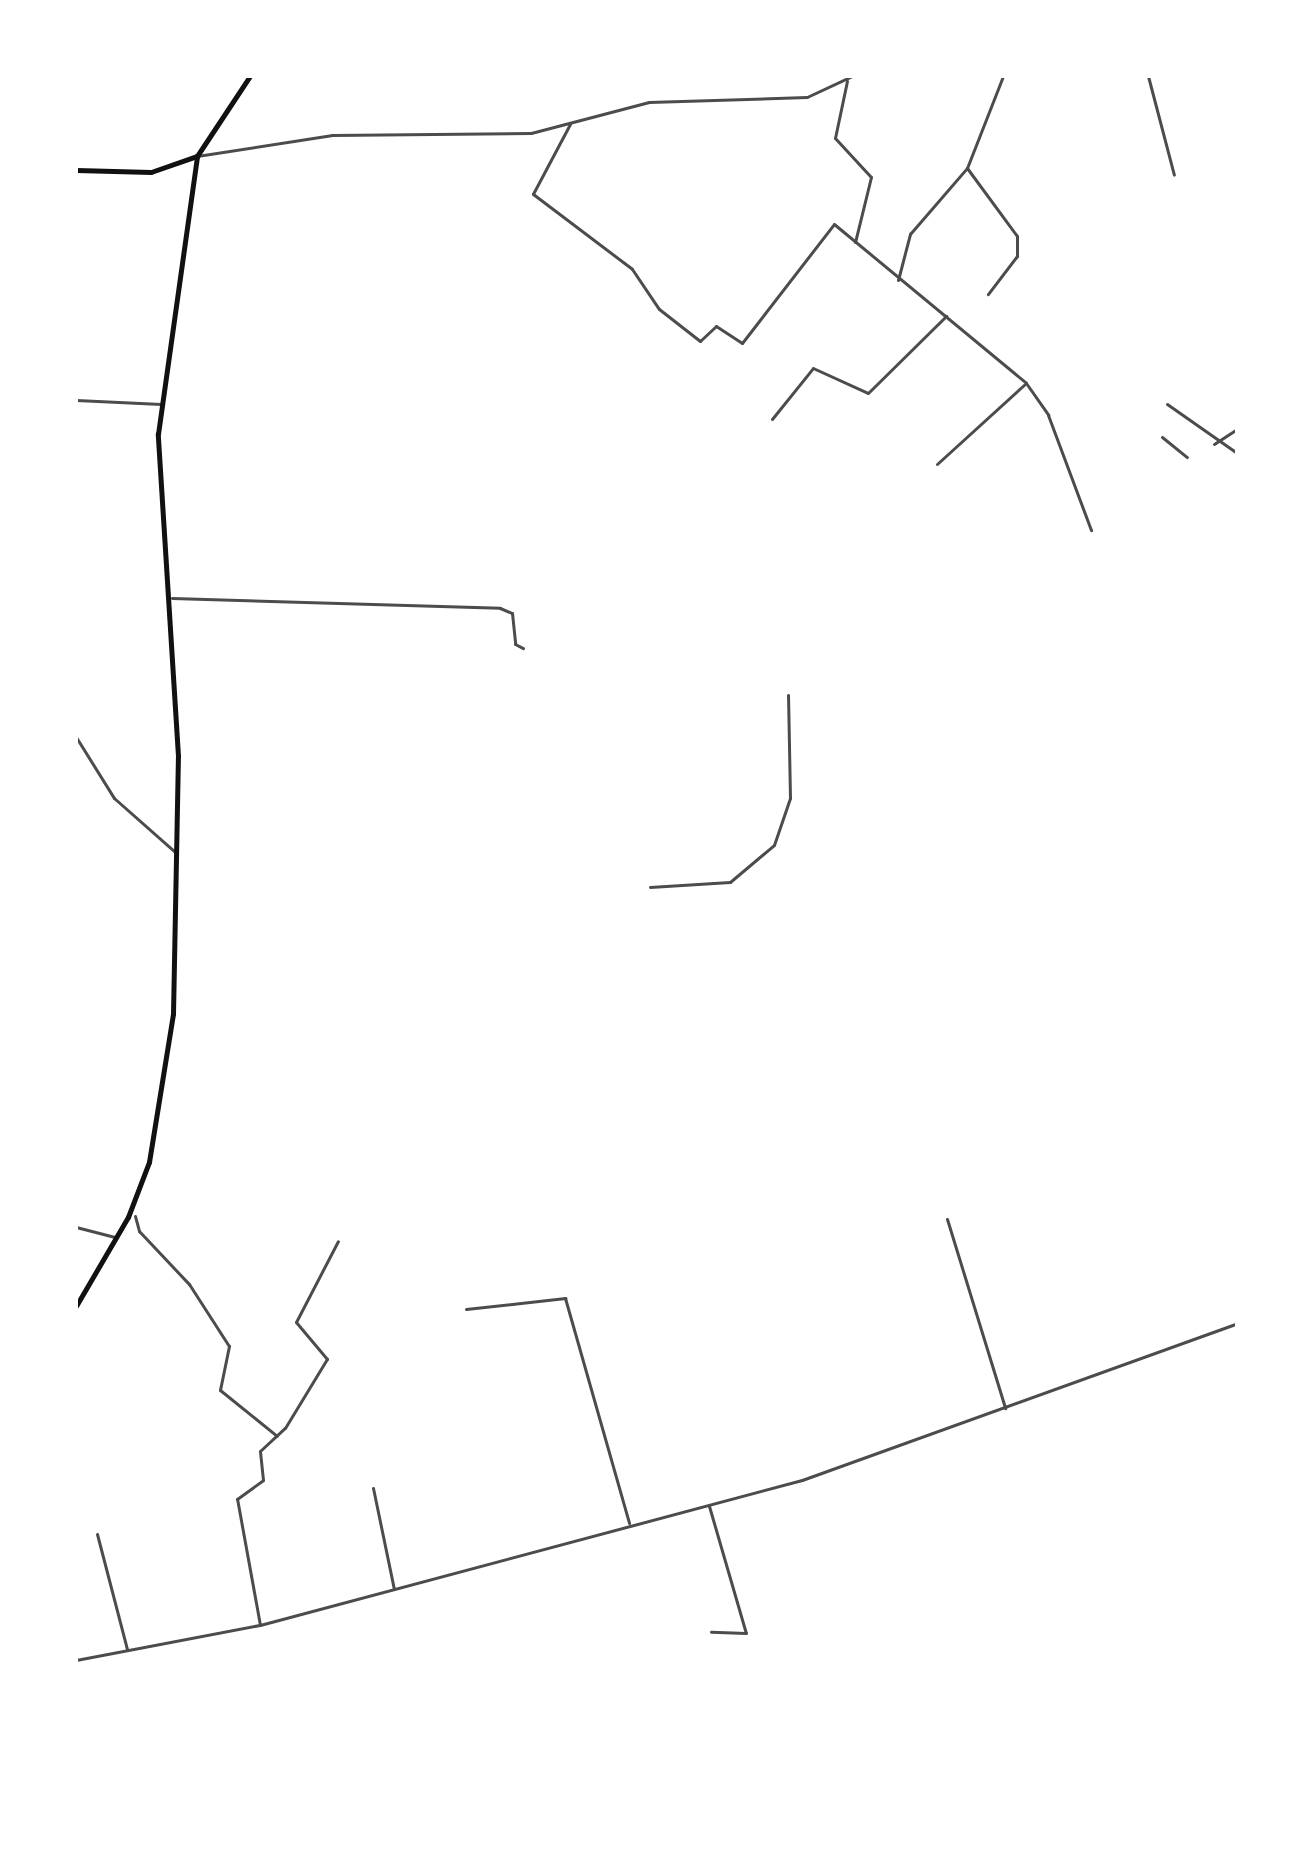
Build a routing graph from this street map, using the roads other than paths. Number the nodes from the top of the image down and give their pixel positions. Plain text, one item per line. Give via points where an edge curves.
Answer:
1 (250, 76) edge
2 (852, 76) edge
3 (1003, 76) edge
4 (1148, 76) edge
5 (847, 81) junction
6 (570, 124) junction
7 (197, 156) junction
8 (967, 168) junction
9 (76, 170) edge
10 (1174, 175) dead end
11 (855, 242) junction
12 (898, 280) junction
13 (988, 294) dead end
14 (946, 316) junction
15 (1026, 383) junction
16 (76, 400) edge
17 (161, 404) junction
18 (1167, 404) dead end
19 (772, 419) dead end
20 (1237, 429) edge
21 (1162, 437) dead end
22 (1214, 444) junction
23 (1237, 453) edge
24 (1187, 457) dead end
25 (937, 464) dead end
26 (1091, 530) dead end
27 (172, 598) junction
28 (523, 648) dead end
29 (788, 695) dead end
30 (76, 737) edge
31 (178, 854) junction
32 (650, 887) dead end
33 (135, 1216) dead end
34 (947, 1219) dead end
35 (76, 1227) edge
36 (115, 1237) junction
37 (338, 1241) dead end
38 (76, 1306) edge
39 (466, 1309) dead end
40 (1237, 1323) edge
41 (1005, 1408) junction
42 (278, 1436) junction
43 (373, 1488) dead end
44 (709, 1506) junction
45 (629, 1523) junction
46 (97, 1534) dead end
47 (394, 1589) junction
48 (260, 1625) junction
49 (711, 1632) dead end
50 (127, 1649) junction
51 (76, 1660) edge

1 - 7 main road
2 - 5 street
3 - 8 street
4 - 10 street
5 - 6 street via 769,101 649,102
5 - 11 street via 835,138 871,177
6 - 7 street via 508,134 332,135
6 - 11 street via 532,187 536,200 629,266 649,301 700,341 716,326 744,341 829,224
7 - 9 main road via 138,174
7 - 17 main road
8 - 12 street via 915,224
8 - 13 street via 1017,236 1017,256
11 - 12 street
12 - 14 street
14 - 15 street
14 - 19 street via 868,393 813,368
15 - 25 street
15 - 26 street via 1048,415
16 - 17 street
17 - 27 main road via 159,461
18 - 22 street
20 - 22 street
21 - 24 street
22 - 23 street
27 - 28 street via 505,609 514,618 516,646
27 - 31 main road
29 - 32 street via 790,798 774,845 730,882
30 - 31 street via 114,798
31 - 36 main road via 166,1083 149,1162
33 - 42 street via 139,1231 177,1269 226,1340 230,1352 218,1373 220,1390
34 - 41 street
35 - 36 street
36 - 38 main road
37 - 42 street via 296,1322 327,1359
39 - 45 street via 565,1298
40 - 41 street
41 - 44 street via 878,1457
42 - 48 street via 260,1451 263,1480 237,1499
43 - 47 street
44 - 45 street
44 - 49 street via 746,1633
45 - 47 street
46 - 50 street
47 - 48 street
48 - 50 street
50 - 51 street

